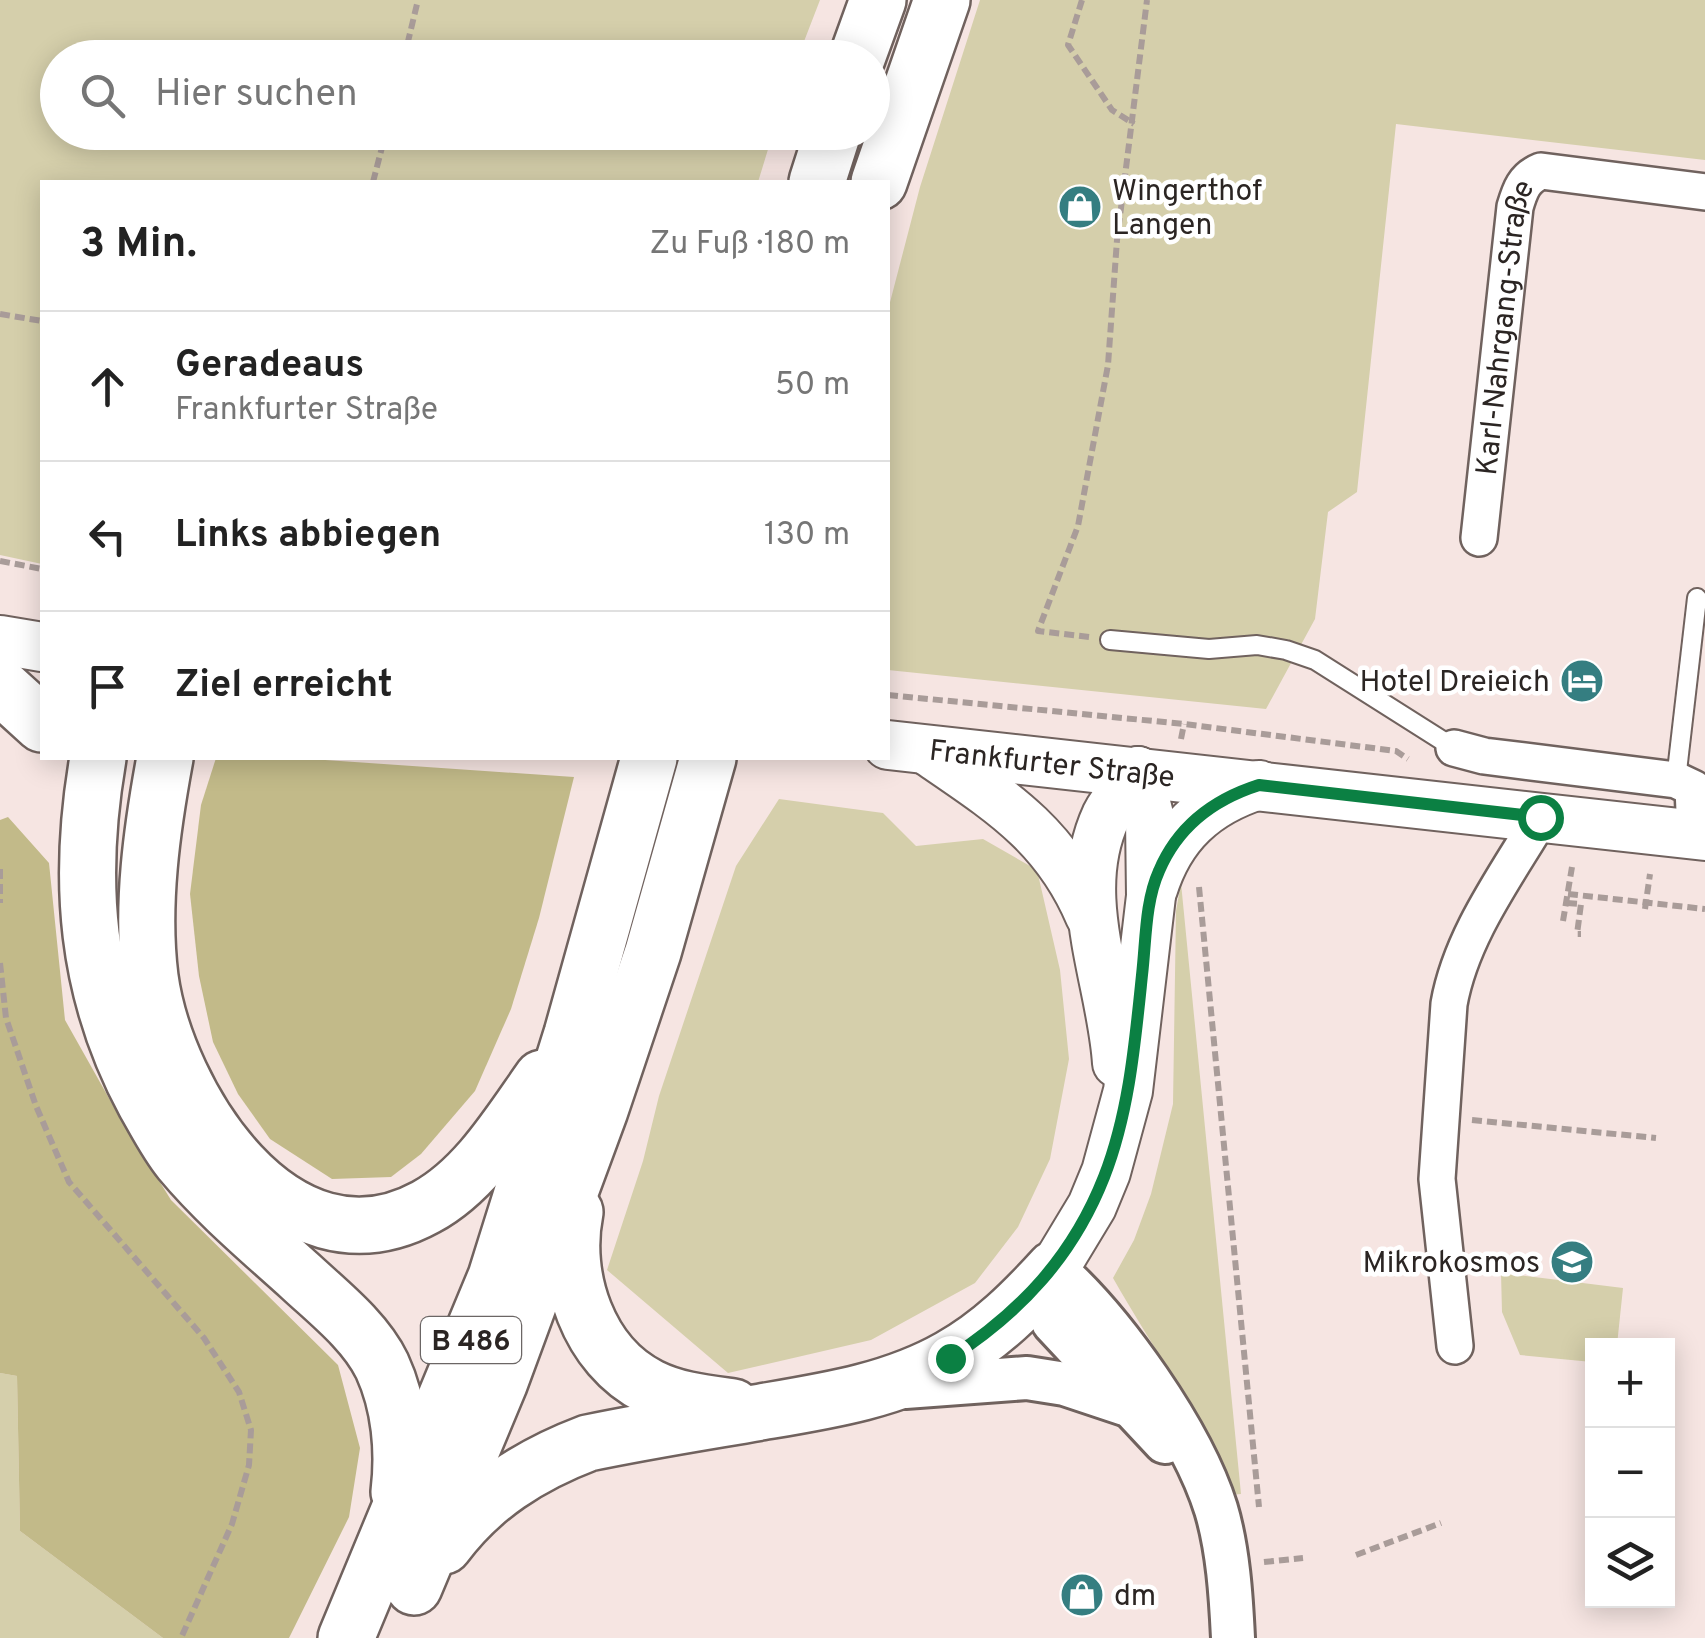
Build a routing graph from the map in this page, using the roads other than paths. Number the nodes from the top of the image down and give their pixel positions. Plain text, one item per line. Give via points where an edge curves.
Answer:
1 (878, 0) edge
2 (942, 0) edge
3 (863, 40) edge
4 (827, 150) edge
5 (818, 180) edge
6 (880, 180) edge
7 (1705, 192) edge
8 (1478, 538) dead end
9 (1696, 598) dead end
10 (0, 640) edge
11 (1110, 640) road end
12 (40, 646) edge
13 (0, 686) edge
14 (40, 722) edge
15 (906, 747) edge
16 (1454, 748) joint
17 (165, 760) edge
18 (1138, 771) junction
19 (645, 772) edge
20 (86, 774) edge
21 (703, 776) edge
22 (1676, 780) junction
23 (1259, 785) junction
24 (1540, 817) junction
25 (1700, 835) edge
26 (1150, 896) junction
27 (1094, 925) junction
28 (572, 1034) junction
29 (600, 1110) junction
30 (1116, 1136) junction
31 (1054, 1269) junction
32 (1456, 1346) dead end
33 (865, 1392) junction
34 (1128, 1406) junction
35 (765, 1411) junction
36 (1208, 1492) junction
37 (394, 1527) junction
38 (414, 1587) junction
39 (346, 1638) edge
40 (383, 1638) edge
41 (1234, 1638) edge

1 - 3 main road
2 - 6 main road
4 - 5 main road
7 - 8 street, Karl-Nahrgang-Straße via 1541,171 1529,176 1515,207
9 - 22 lane
10 - 12 main road
11 - 16 lane via 1286,650 1315,660
13 - 14 main road
15 - 18 main road, Frankfurter Straße
15 - 27 main road, B 486 via 1009,807 1039,834 1077,886
16 - 22 street
17 - 28 main road via 146,930 160,1018 172,1062 201,1110 232,1155 280,1202 343,1223 380,1223 427,1207 503,1134
18 - 23 main road, Frankfurter Straße
18 - 26 main road, B 486 via 1150,819
18 - 27 main road, B 486 via 1098,835
19 - 28 main road, B 486
20 - 37 main road via 90,940 114,1034 180,1160 341,1313 380,1362 396,1400 400,1441
21 - 29 main road, B 486
22 - 25 street, Frankfurter Straße via 1693,788
23 - 24 main road, Frankfurter Straße
23 - 26 main road, B 486 via 1206,809 1180,836
24 - 25 main road, Frankfurter Straße
24 - 32 street via 1454,978 1437,1180
26 - 30 main road, B 486 via 1128,1090
27 - 30 main road, B 486 via 1117,1056
28 - 37 main road, B 486 via 496,1276
29 - 35 main road via 574,1218 572,1265 587,1319 602,1346 647,1386 673,1397
29 - 38 main road, B 486 via 499,1384
30 - 31 main road, B 486 via 1092,1206
31 - 33 main road, B 486 via 989,1333 908,1378
31 - 34 street via 1048,1302 1053,1322
31 - 36 street via 1136,1364
33 - 34 street via 1027,1378
33 - 35 main road, B 486
34 - 36 street
35 - 38 main road, B 486 via 620,1436 558,1454 491,1494
36 - 41 street via 1227,1570
37 - 39 main road, B 486
38 - 40 main road, B 486

